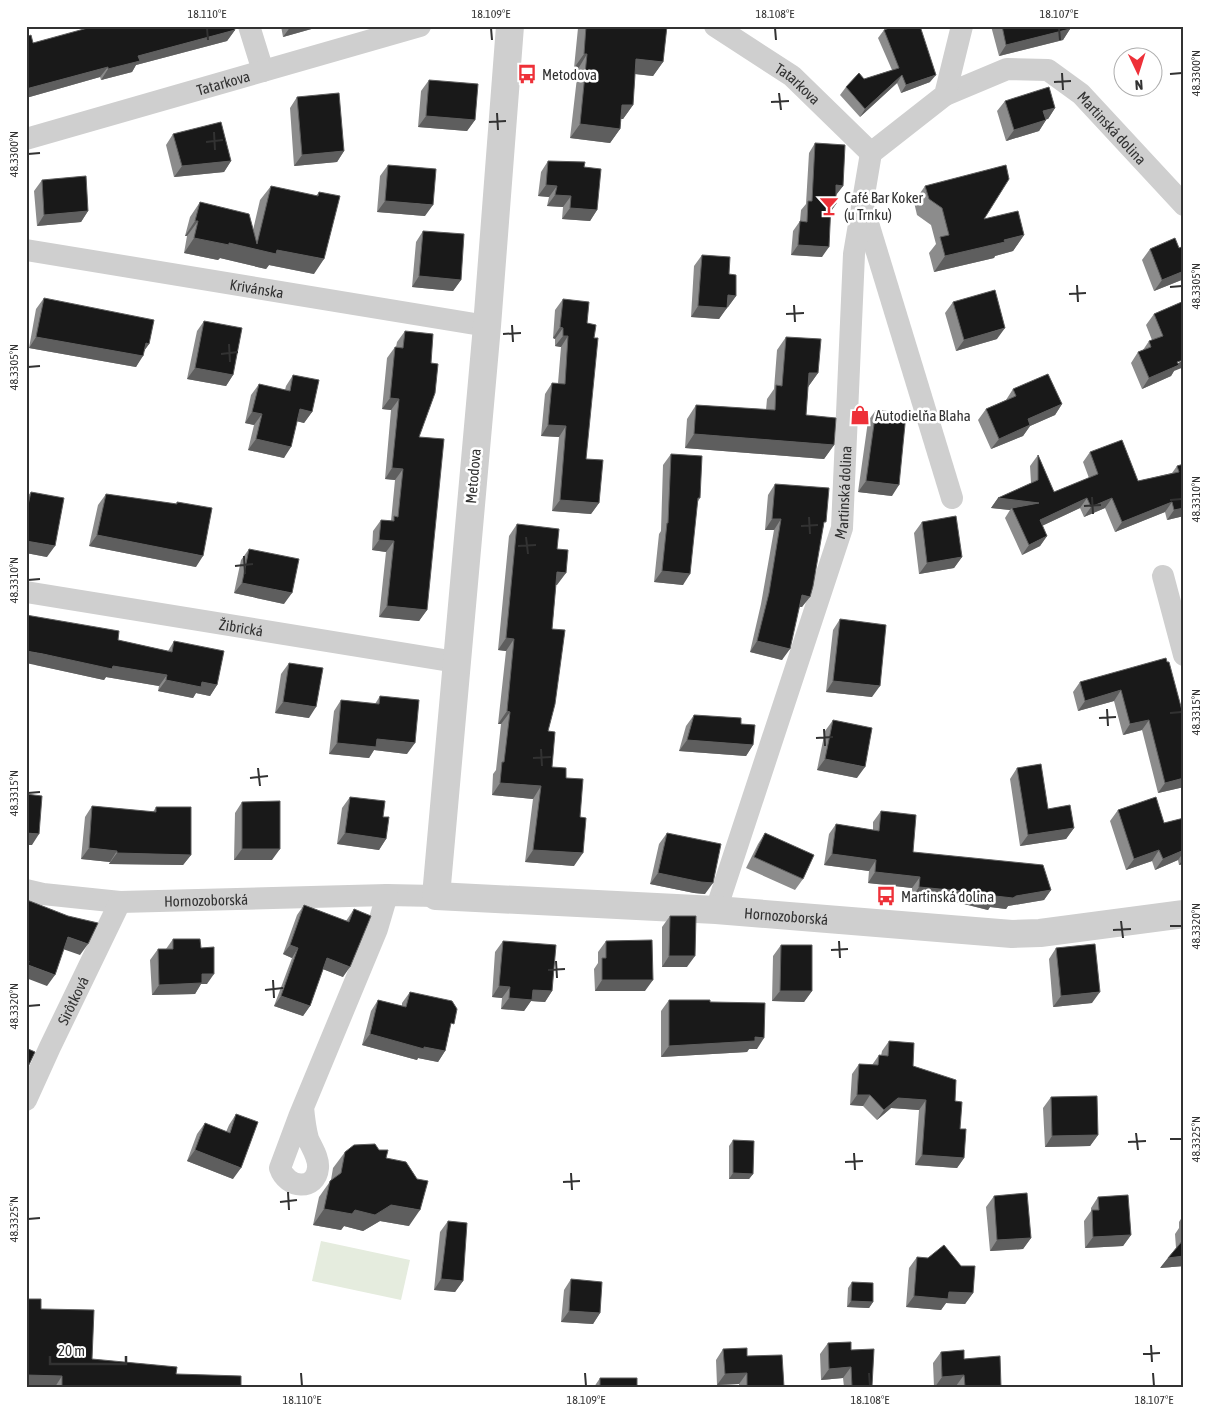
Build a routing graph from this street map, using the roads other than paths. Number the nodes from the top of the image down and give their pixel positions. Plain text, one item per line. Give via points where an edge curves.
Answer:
1 (249, 26) edge
2 (420, 26) edge
3 (510, 26) edge
4 (715, 26) edge
5 (962, 26) edge
6 (263, 71) junction
7 (946, 95) junction
8 (26, 138) edge
9 (871, 153) junction
10 (1184, 204) edge
11 (863, 206) junction
12 (26, 250) edge
13 (487, 326) junction
14 (952, 498) dead end
15 (1163, 576) dead end
16 (26, 592) edge
17 (1184, 655) edge
18 (456, 662) junction
19 (26, 890) edge
20 (387, 895) junction
21 (436, 896) junction
22 (120, 902) junction
23 (716, 910) junction
24 (1184, 914) edge
25 (26, 1100) edge
26 (303, 1107) dead end

1 - 6 street
2 - 6 street, Tatarkova
3 - 13 street, Metodova
4 - 9 street, Tatarkova via 792,76
5 - 7 street
6 - 8 street, Tatarkova
7 - 9 street, Martinská dolina
7 - 10 street, Martinská dolina via 1007,69 1048,70 1081,94
9 - 11 street, Martinská dolina
11 - 14 street, Martinská dolina
11 - 23 street, Martinská dolina via 854,254 842,528
12 - 13 street, Krivánska
13 - 18 street, Metodova
15 - 17 street
16 - 18 street, Žibrická
18 - 21 street, Metodova
19 - 22 street, Hornozoborská
20 - 21 street, Hornozoborská
20 - 22 street, Hornozoborská
20 - 26 street via 377,929
21 - 23 street, Hornozoborská
22 - 25 street, Sirôtková
23 - 24 street, Hornozoborská via 1012,934

